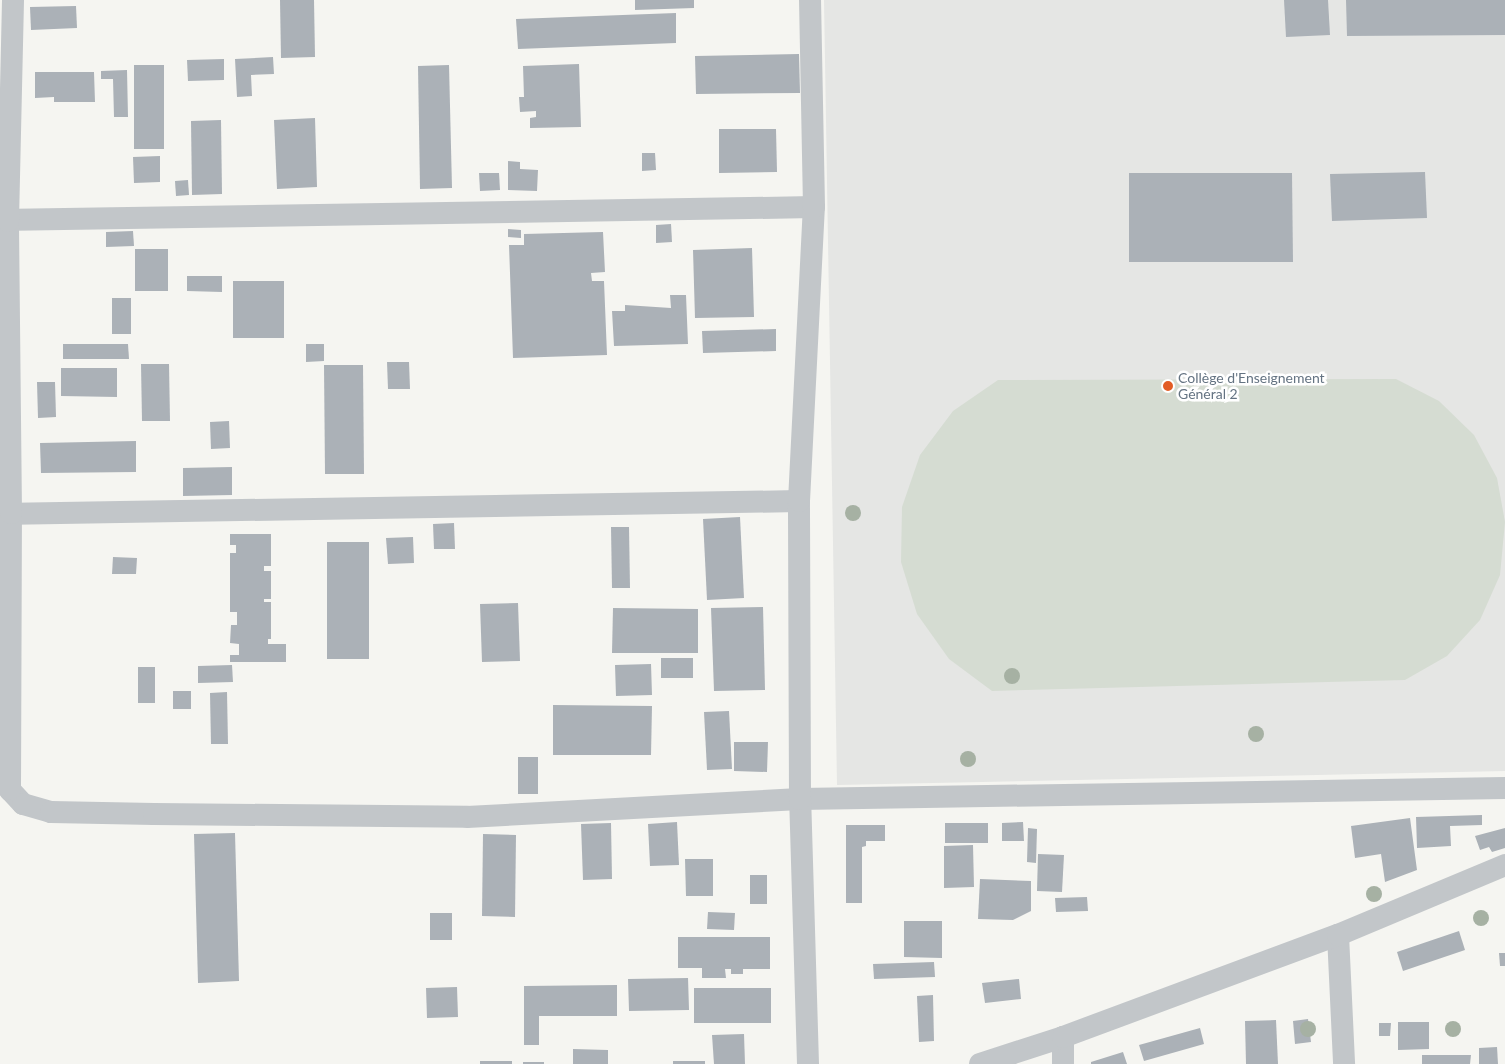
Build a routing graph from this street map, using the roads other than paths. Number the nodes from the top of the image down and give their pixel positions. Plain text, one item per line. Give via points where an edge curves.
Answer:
1 (13, 0) edge
2 (810, 0) edge
3 (814, 207) junction
4 (4, 220) edge
5 (799, 501) junction
6 (6, 514) edge
7 (5, 781) edge
8 (1505, 788) edge
9 (800, 799) junction
10 (1505, 864) edge
11 (1338, 934) junction
12 (1063, 1037) junction
13 (808, 1064) edge
14 (980, 1064) edge
15 (1064, 1064) edge
16 (1344, 1064) edge

1 - 4 street
2 - 3 street
3 - 4 street
3 - 5 street
4 - 6 street
5 - 6 street
5 - 9 street
6 - 7 street
7 - 9 street via 23,804 51,812 466,817
8 - 9 street
9 - 13 street
10 - 11 street
11 - 12 street
11 - 16 street
12 - 14 street
12 - 15 street

